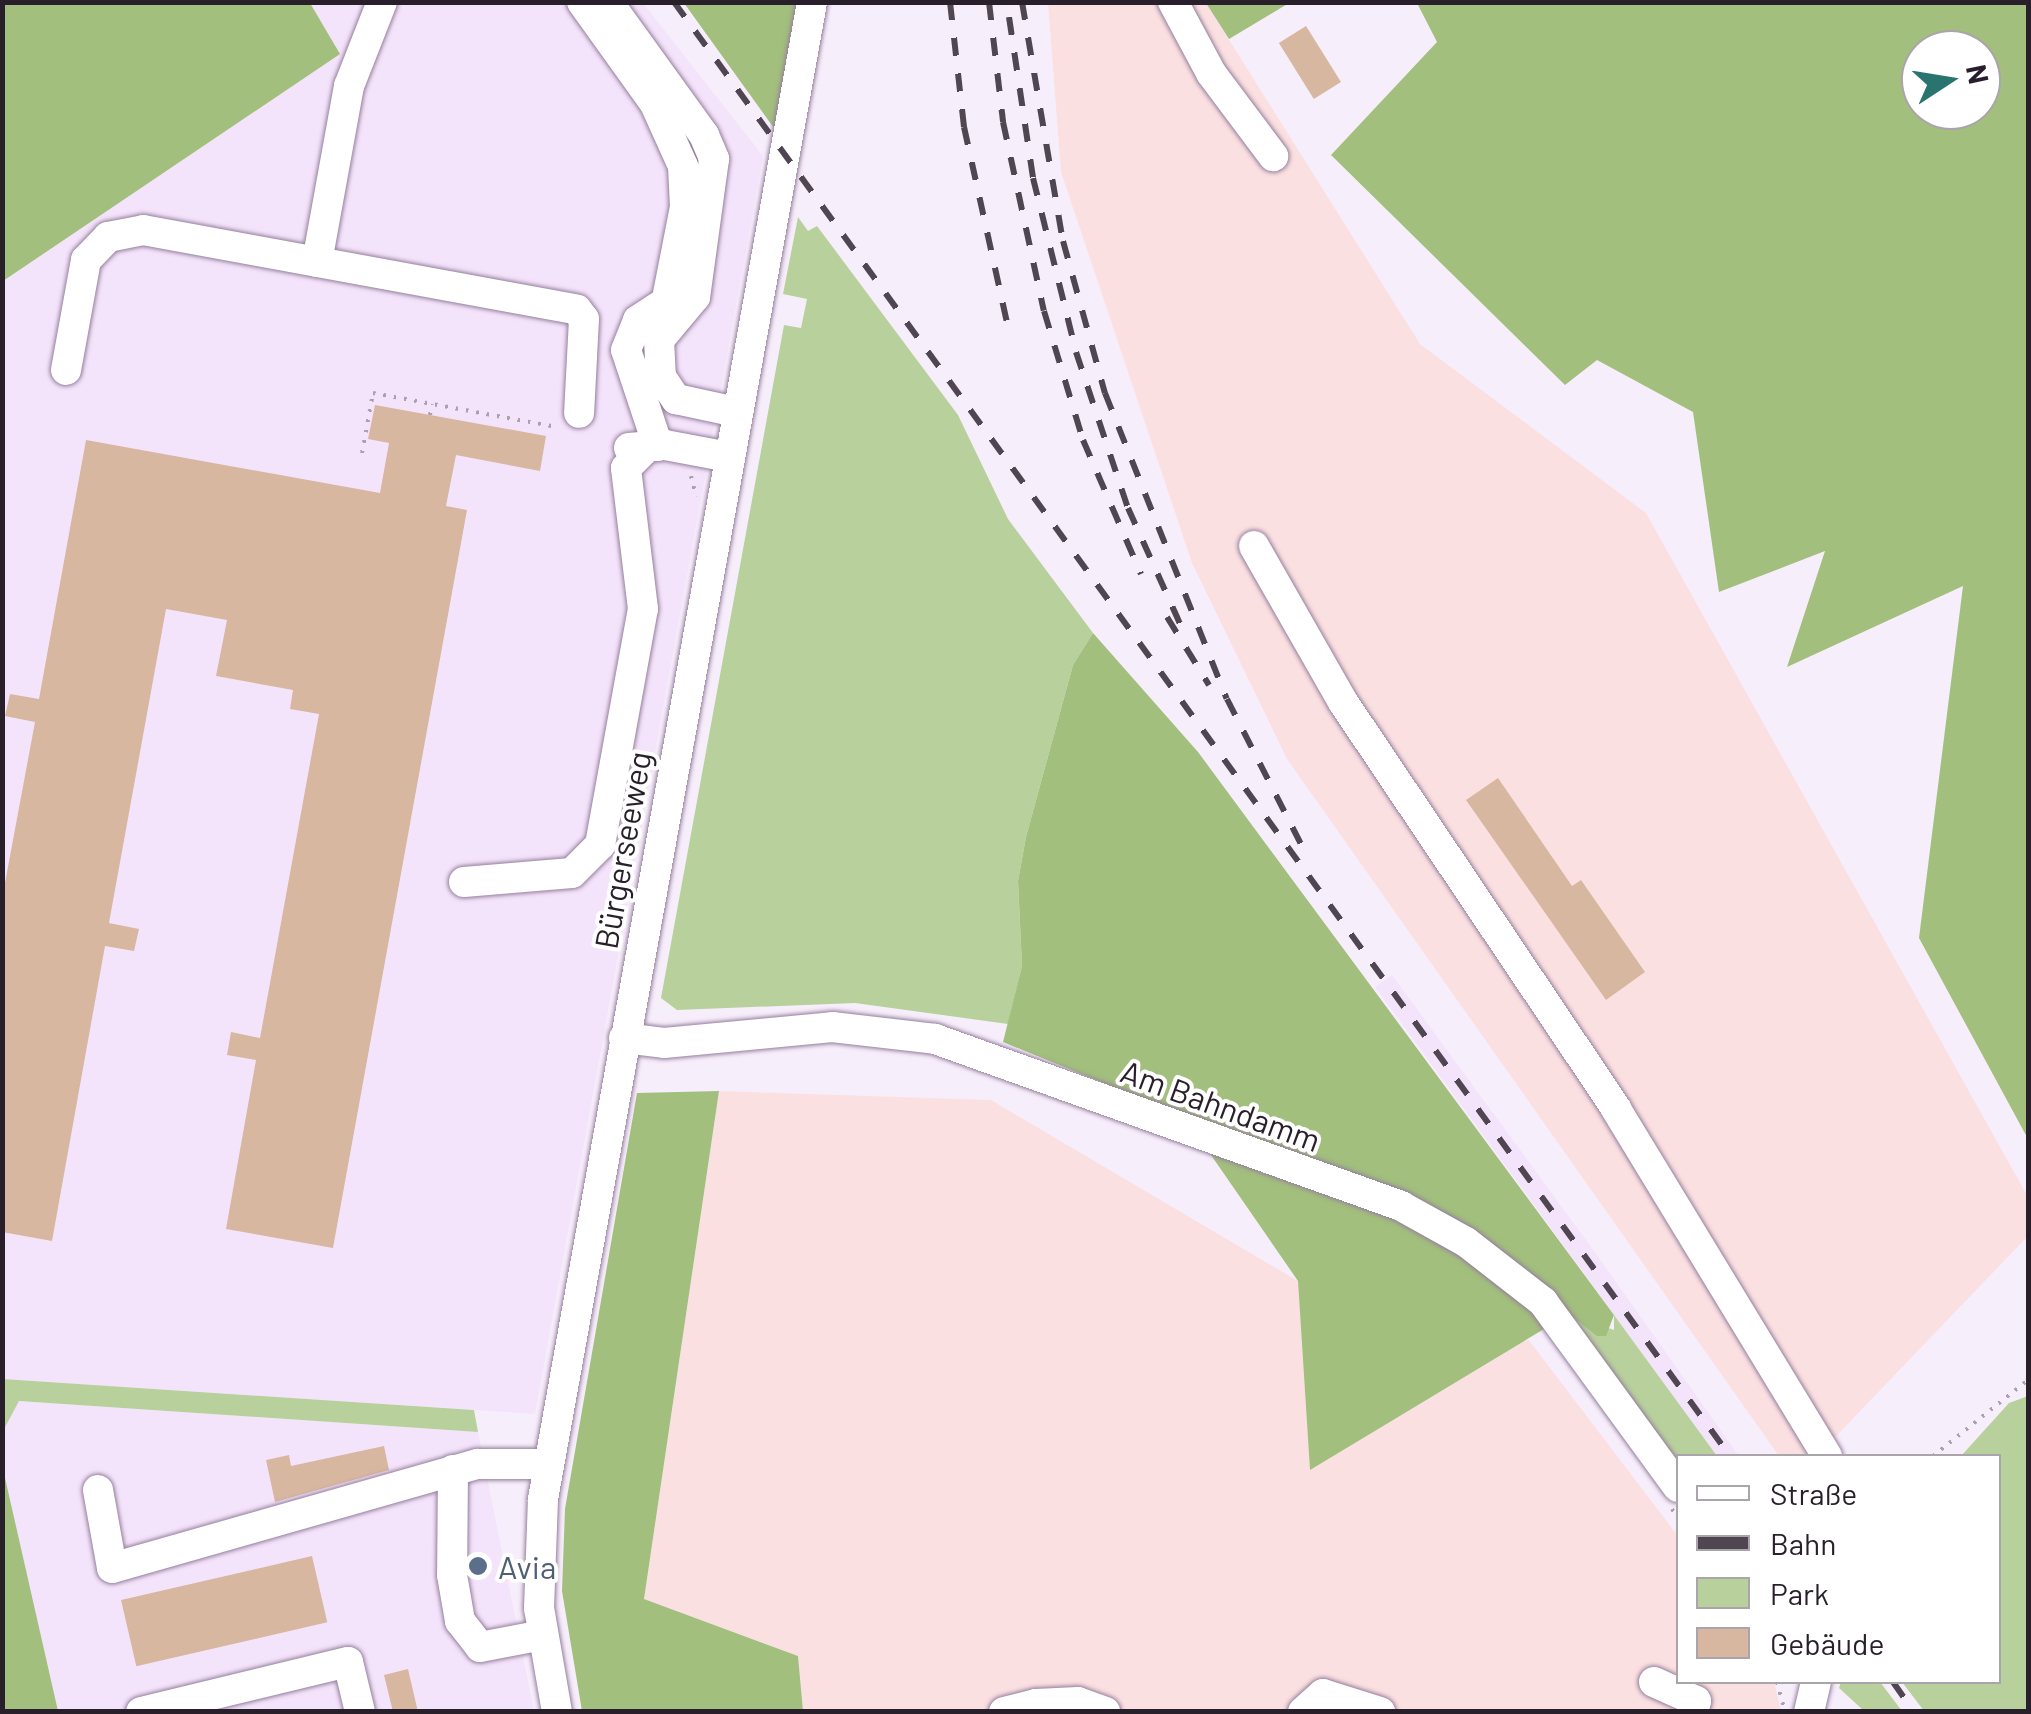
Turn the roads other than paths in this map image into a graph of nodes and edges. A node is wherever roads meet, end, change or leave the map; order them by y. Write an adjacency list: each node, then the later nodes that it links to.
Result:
1 (382, 2): 7 (street)
2 (582, 2): 9 (street)
3 (608, 2): 8 (street)
4 (812, 2): 12 (street, Bürgerseeweg)
5 (1173, 2): 6 (street)
6 (1273, 156)
7 (317, 262): 11 (street); 13 (street)
8 (694, 284): 9 (street); 10 (street)
9 (666, 301): 10 (street); 14 (street)
10 (659, 340): 12 (street)
11 (66, 370)
12 (736, 412): 15 (street, Bürgerseeweg)
13 (569, 420)
14 (663, 447): 15 (street); 17 (street)
15 (728, 457): 18 (street, Bürgerseeweg)
16 (1254, 546): 19 (street)
17 (464, 882)
18 (624, 1038): 20 (street, Bürgerseeweg); 23 (street, Am Bahndamm)
19 (1826, 1454)
20 (549, 1464): 21 (street); 24 (street, Bürgerseeweg)
21 (453, 1470): 22 (street); 24 (street)
22 (98, 1490)
23 (1673, 1495)
24 (542, 1635): 30 (street, Bürgerseeweg)
25 (1654, 1682): 35 (street)
26 (1815, 1684): 36 (street)
27 (1046, 1708): 31 (street); 32 (street)
28 (140, 1712): 29 (street)
29 (360, 1712)
30 (558, 1712)
31 (1004, 1712)
32 (1105, 1712)
33 (1303, 1712): 34 (street)
34 (1380, 1712)
35 (1693, 1712)
36 (1808, 1712)

